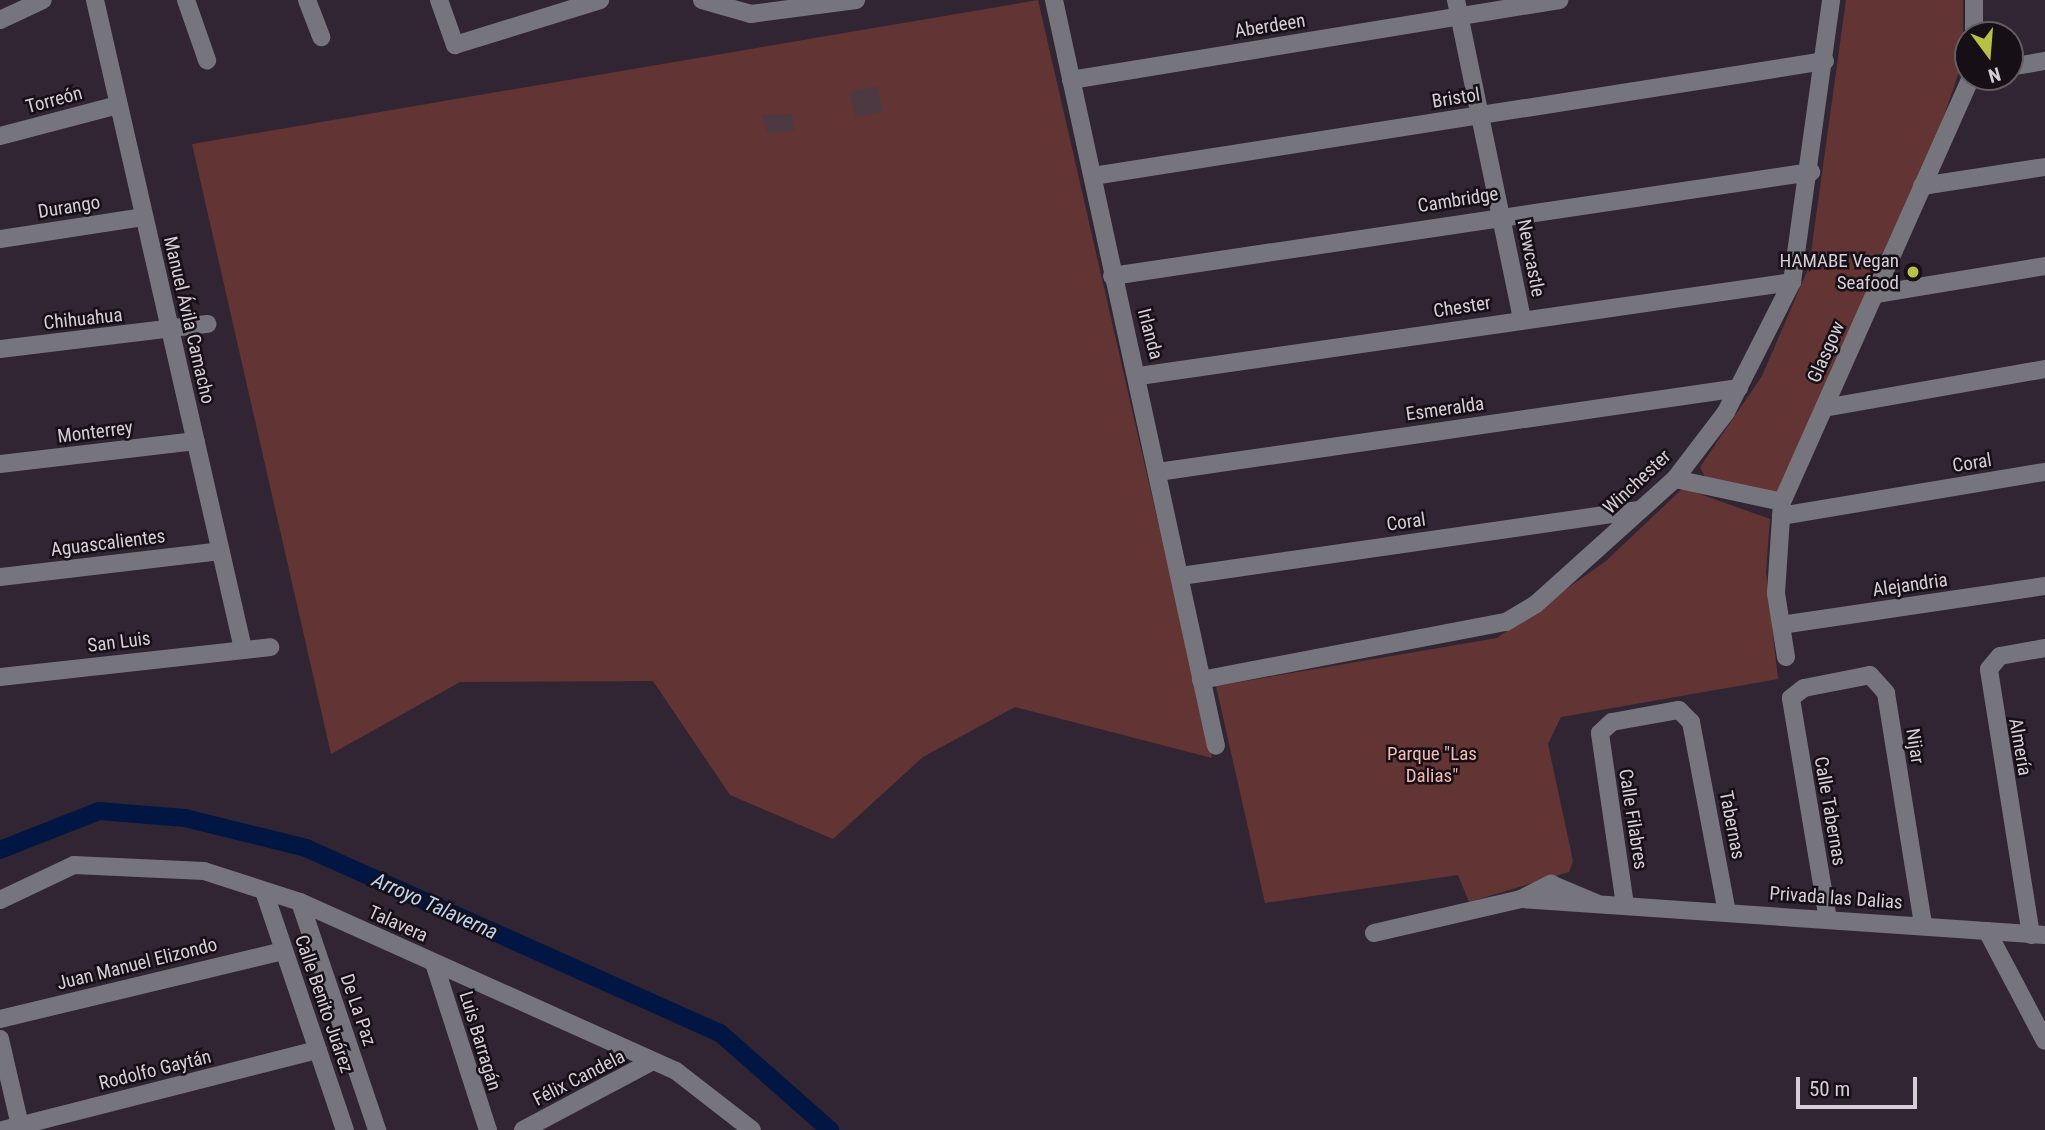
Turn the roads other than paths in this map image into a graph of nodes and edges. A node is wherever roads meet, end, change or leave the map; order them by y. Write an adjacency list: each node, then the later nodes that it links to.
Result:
1 (43, 0): 15 (street)
2 (94, 0): 24 (street, Manuel Ávila Camacho)
3 (186, 0): 18 (street)
4 (307, 0): 17 (street)
5 (439, 0): 6 (street)
6 (600, 0)
7 (856, 0): 13 (street)
8 (1054, 0): 22 (street, Irlanda)
9 (1559, 0): 14 (street, Aberdeen)
10 (1831, 0): 19 (street, Winchester)
11 (1974, 0): 16 (street)
12 (706, 1): 13 (street)
13 (825, 3)
14 (1457, 8): 22 (street, Aberdeen); 25 (street, Newcastle)
15 (0, 20)
16 (1975, 21)
17 (321, 37)
18 (207, 60)
19 (1825, 61): 25 (street, Bristol); 28 (street, Winchester)
20 (2045, 61): 21 (street)
21 (2024, 65)
22 (1071, 80): 29 (street, Irlanda)
23 (1964, 91): 30 (street, Glasgow)
24 (118, 105): 26 (street, Torreón); 32 (street, Manuel Ávila Camacho)
25 (1479, 116): 29 (street, Bristol); 31 (street, Newcastle)
26 (0, 136)
27 (2045, 167): 30 (street)
28 (1811, 173): 31 (street, Cambridge); 36 (street, Winchester)
29 (1093, 176): 35 (street, Irlanda)
30 (1922, 186): 37 (street, Glasgow)
31 (1502, 215): 35 (street, Cambridge); 38 (street, Newcastle)
32 (144, 217): 33 (street, Durango); 40 (street, Manuel Ávila Camacho)
33 (0, 239)
34 (2045, 265): 37 (street)
35 (1112, 276): 43 (street, Irlanda)
36 (1792, 282): 38 (street, Chester); 44 (street, Winchester)
37 (1876, 294): 45 (street, Glasgow)
38 (1522, 319): 43 (street, Chester)
39 (208, 324): 40 (street, Chihuahua)
40 (171, 331): 41 (street, Chihuahua); 46 (street, Manuel Ávila Camacho)
41 (0, 349)
42 (2045, 369): 45 (street)
43 (1139, 376): 48 (street, Irlanda)
44 (1739, 388): 48 (street, Esmeralda); 50 (street, Winchester)
45 (1824, 408): 51 (street, Glasgow)
46 (196, 441): 47 (street, Monterrey); 53 (street, Manuel Ávila Camacho)
47 (0, 464)
48 (1158, 472): 54 (street, Irlanda)
49 (2045, 472): 51 (street, Coral)
50 (1675, 480): 51 (street); 52 (street, Winchester)
51 (1782, 509): 57 (street, Glasgow)
52 (1637, 510): 54 (street, Coral); 63 (street, Winchester)
53 (220, 551): 55 (street, Aguascalientes); 60 (street, Manuel Ávila Camacho)
54 (1181, 576): 63 (street, Irlanda)
55 (0, 577)
56 (2045, 586): 57 (street, Alejandria)
57 (1781, 625): 61 (street, Glasgow)
58 (270, 647): 60 (street, San Luis)
59 (2045, 648): 76 (street, Almería)
60 (243, 649): 62 (street, San Luis)
61 (1786, 657)
62 (0, 677)
63 (1201, 680): 66 (street, Irlanda)
64 (1790, 710): 72 (street, Calle Tabernas); 73 (street, Nijar)
65 (1599, 741): 70 (street, Calle Filabres); 71 (street, Tabernas)
66 (1216, 746)
67 (264, 891): 68 (street, Talavera); 69 (street, Talavera); 77 (street, Calle Benito Juárez)
68 (0, 900)
69 (300, 902): 78 (street, Talavera); 86 (street, De La Paz)
70 (1625, 905): 71 (street, Privada las Dalias); 75 (street)
71 (1727, 912): 72 (street, Privada las Dalias)
72 (1828, 920): 73 (street, Privada las Dalias)
73 (1923, 924): 74 (street, Privada las Dalias)
74 (1987, 931): 76 (street, Privada las Dalias); 81 (street)
75 (1374, 933)
76 (2038, 935)
77 (284, 951): 79 (street, Juan Manuel Elizondo); 82 (street, Calle Benito Juárez)
78 (434, 963): 83 (street, Talavera); 87 (street, Luis Barragán)
79 (0, 1019)
80 (0, 1038): 84 (street)
81 (2045, 1041)
82 (318, 1050): 84 (street, Rodolfo Gaytán); 85 (street, Calle Benito Juárez)
83 (653, 1060): 88 (street, Félix Candela); 89 (street, Talavera)
84 (14, 1129)
85 (345, 1130)
86 (377, 1130)
87 (488, 1130)
88 (523, 1130)
89 (752, 1130)

